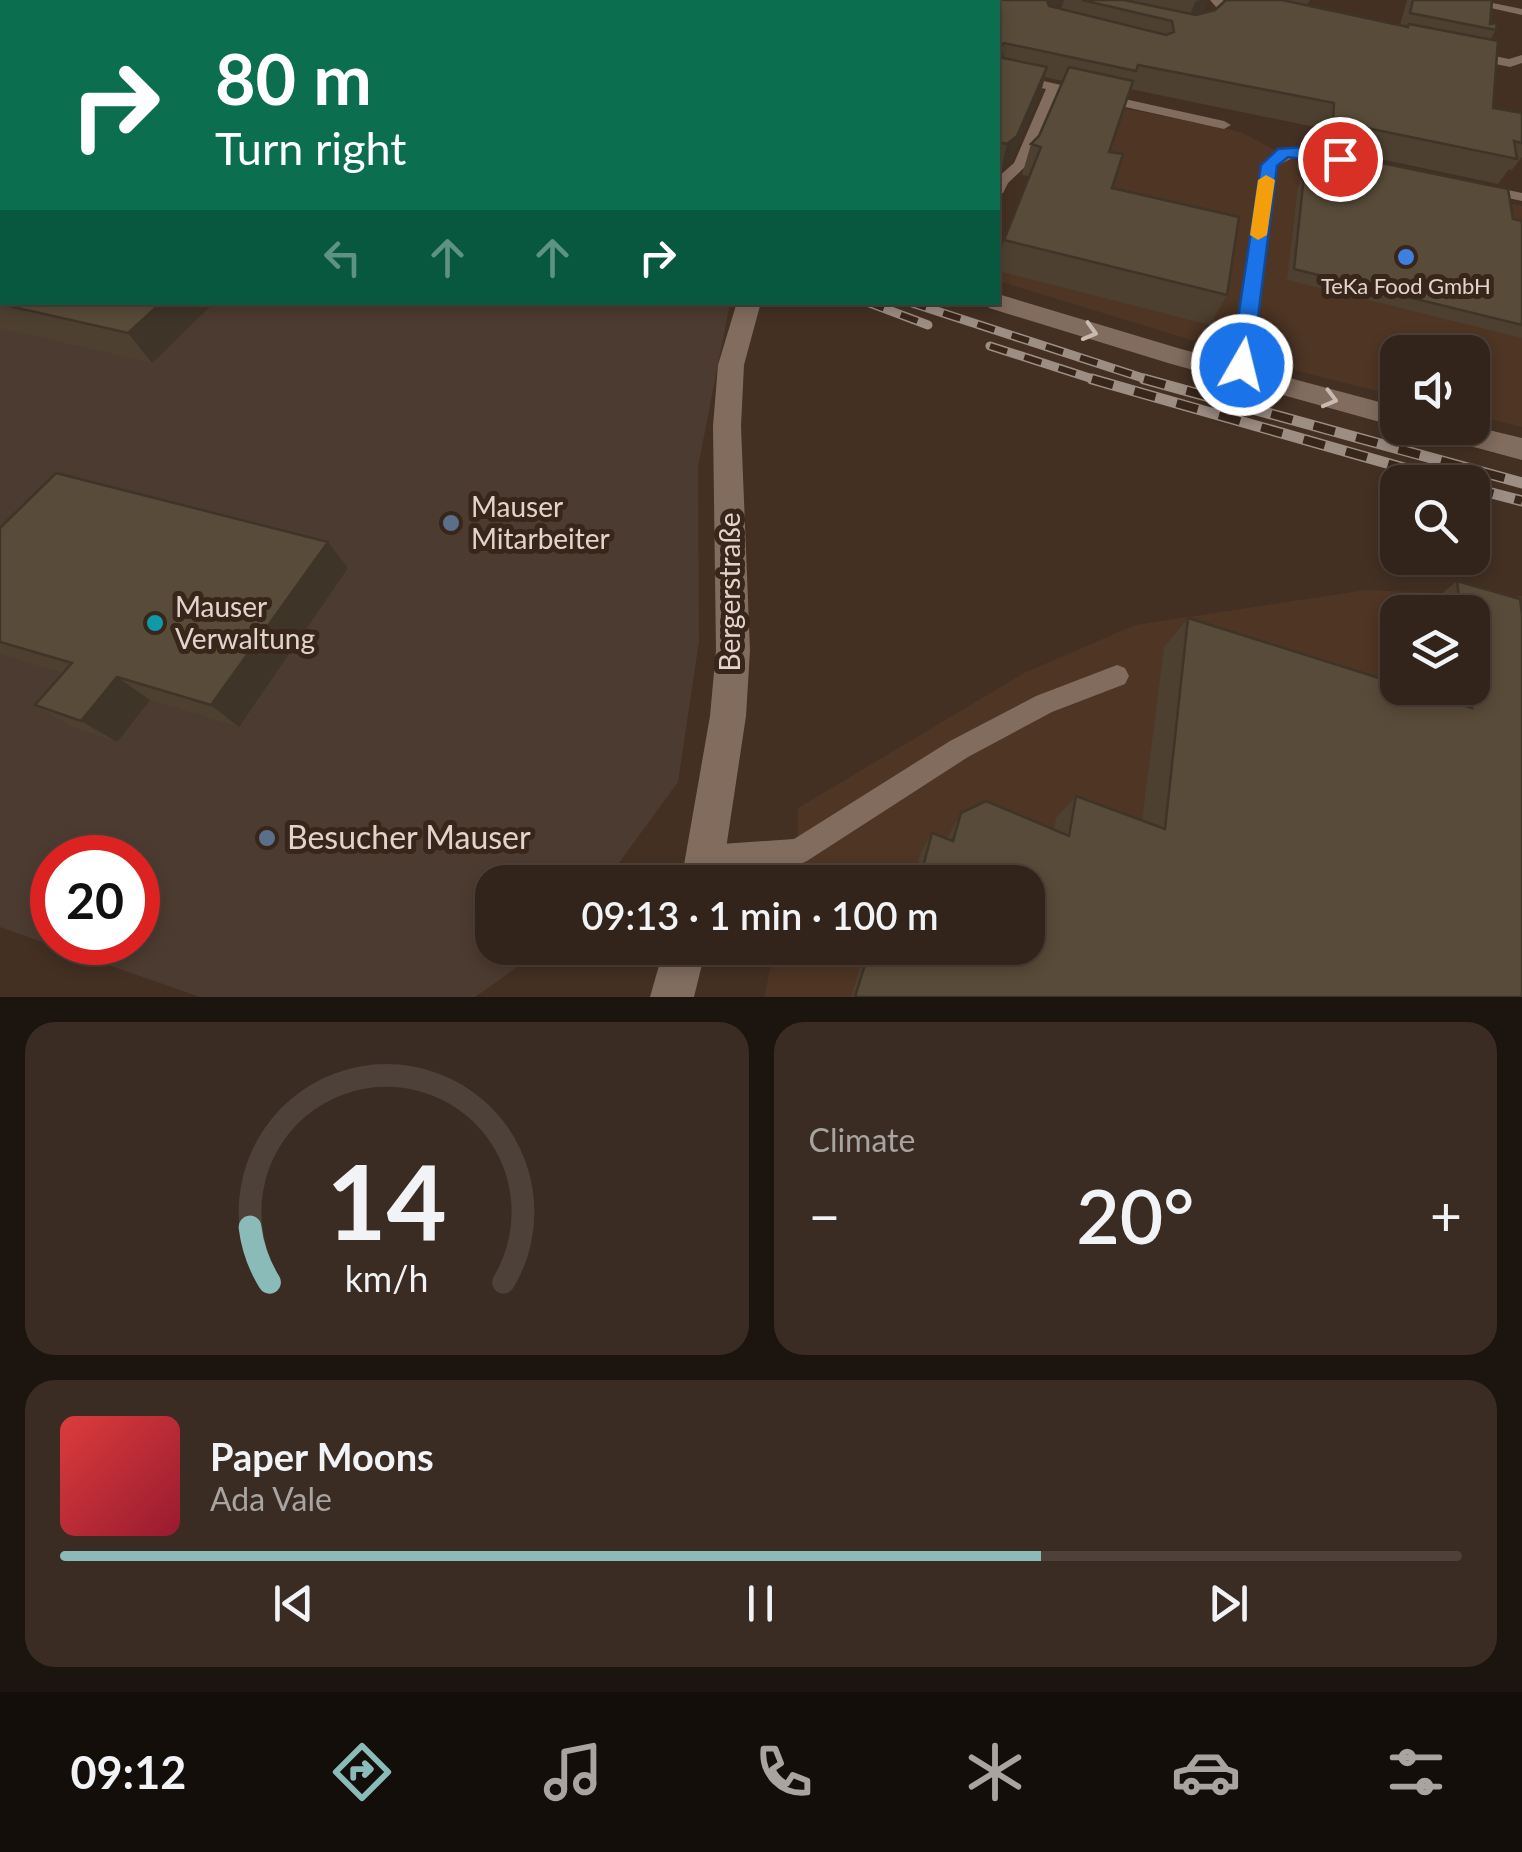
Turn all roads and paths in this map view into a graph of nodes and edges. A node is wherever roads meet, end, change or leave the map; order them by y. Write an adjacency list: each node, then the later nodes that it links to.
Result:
1 (1461, 0): 3 (lane)
2 (1218, 2): 4 (lane); 5 (lane)
3 (1522, 12)
4 (1262, 14)
5 (1210, 17)
6 (1452, 51): 7 (lane)
7 (1522, 59)
8 (1000, 75): 9 (lane)
9 (1054, 86): 10 (lane); 12 (lane)
10 (1224, 125)
11 (1358, 163): 17 (lane)
12 (1000, 183)
13 (1468, 186): 14 (lane)
14 (1522, 197)
15 (1000, 303): 17 (street, one-way to 17)
16 (748, 305): 22 (street, Bergerstraße)
17 (1239, 375): 18 (street, one-way to 18)
18 (1380, 411)
19 (1490, 441): 20 (street)
20 (1522, 449)
21 (1117, 676): 23 (lane)
22 (705, 865)
23 (730, 865)
24 (680, 965): 25 (street)
25 (672, 997)

